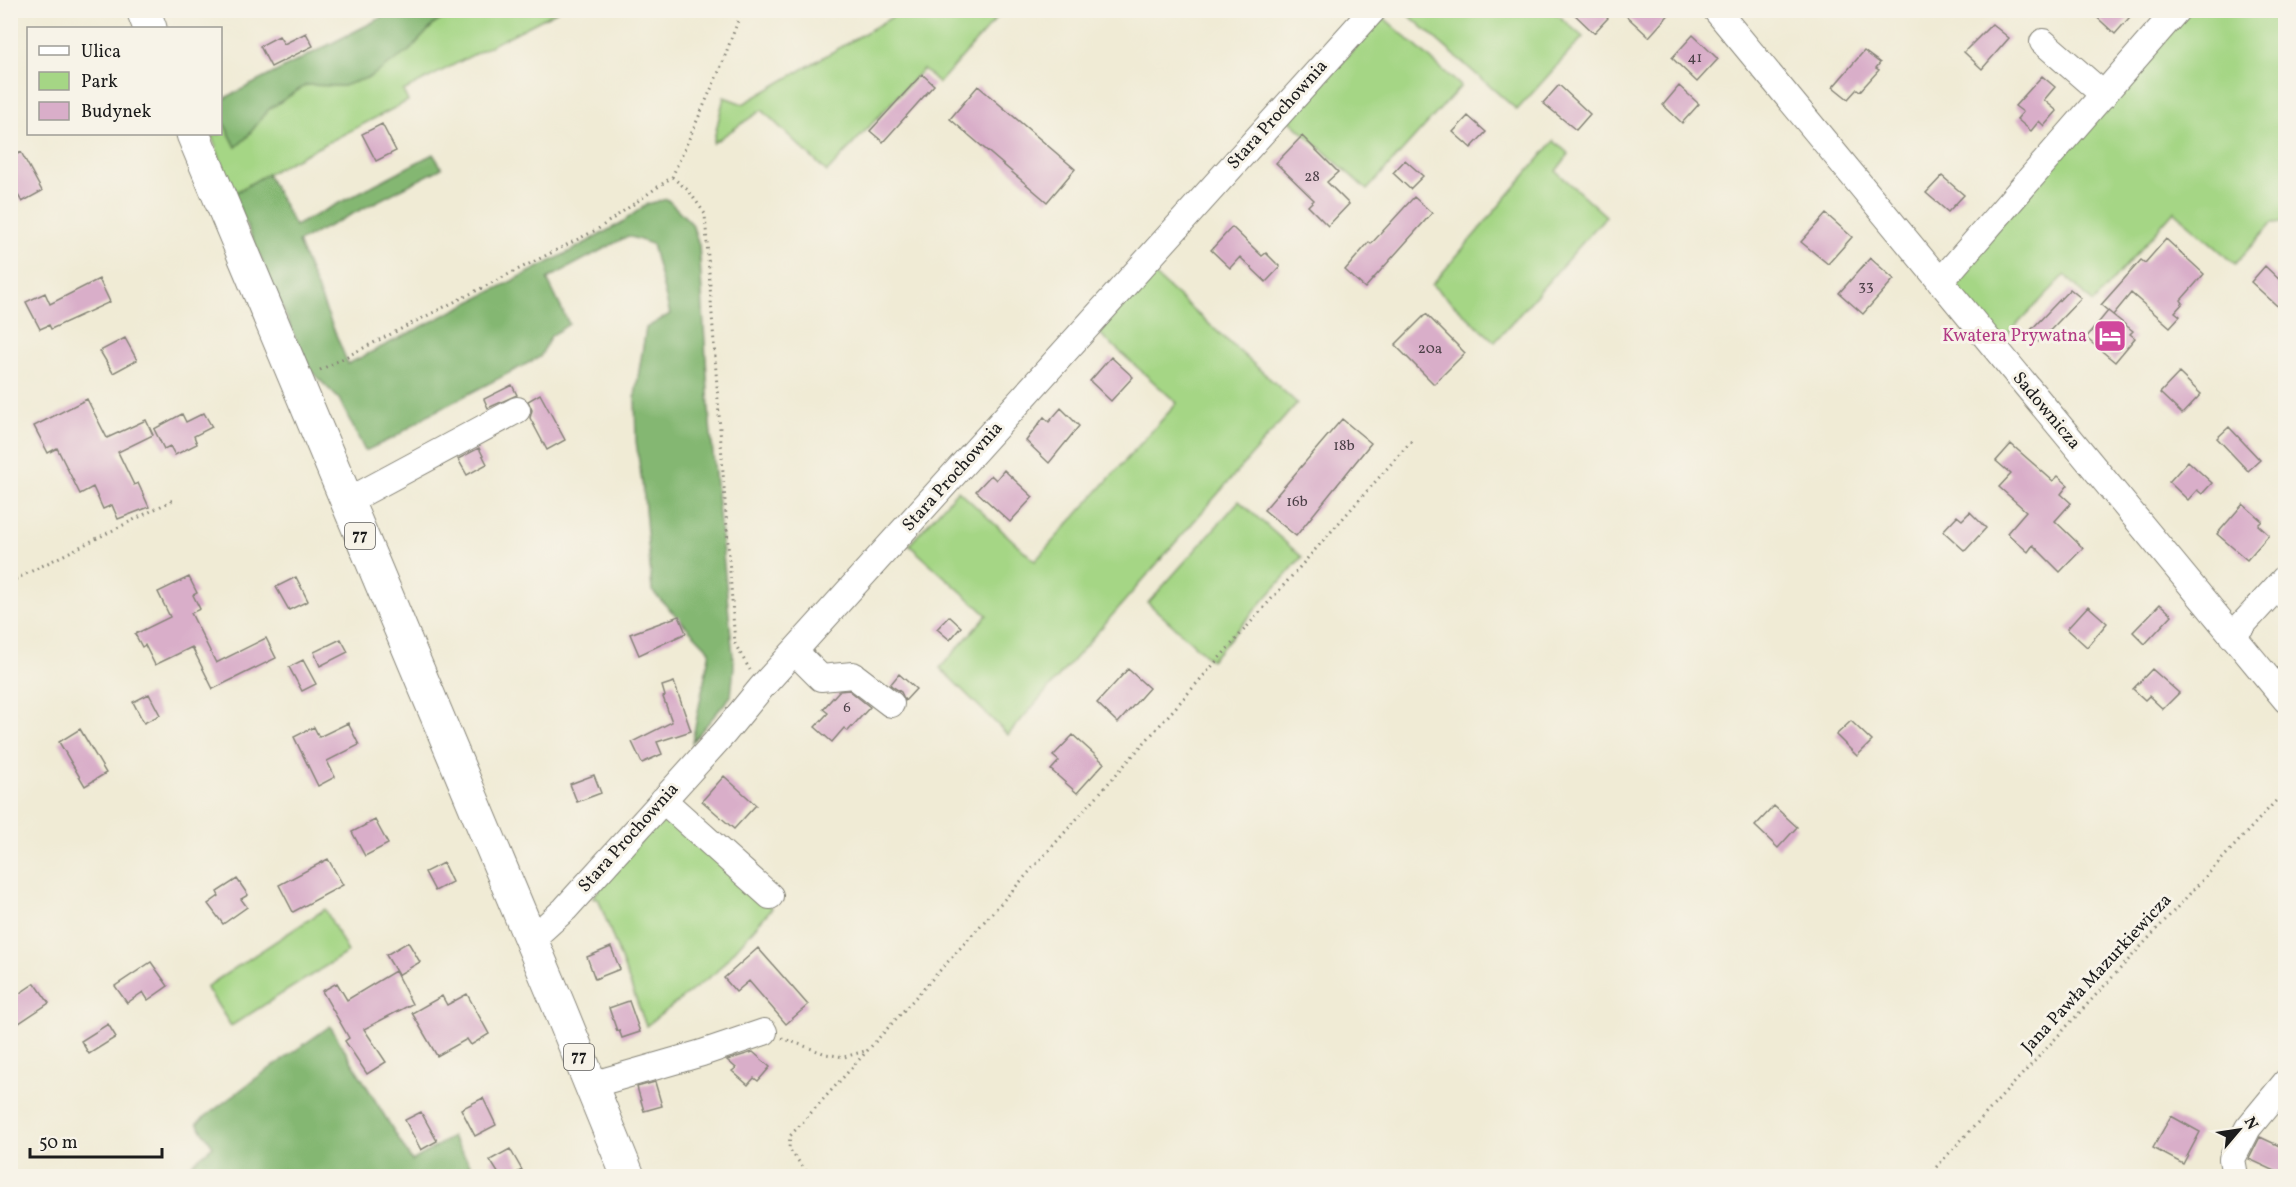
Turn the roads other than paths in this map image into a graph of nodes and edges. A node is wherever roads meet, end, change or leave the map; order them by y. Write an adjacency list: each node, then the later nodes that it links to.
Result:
1 (142, 10): 5 (main road)
2 (1373, 10): 14 (street, Stara Prochownia)
3 (1716, 10): 9 (street, Sadownicza)
4 (2177, 10): 7 (street)
5 (150, 27)
6 (2043, 42): 7 (street)
7 (2104, 95): 9 (street)
8 (193, 135): 11 (main road, 77)
9 (1940, 282): 13 (street, Sadownicza)
10 (518, 411): 11 (street)
11 (346, 502): 19 (main road, 77)
12 (2286, 577): 13 (street)
13 (2232, 636): 15 (street, Sadownicza)
14 (795, 652): 16 (street); 17 (street, Stara Prochownia)
15 (2286, 700)
16 (891, 704)
17 (663, 800): 18 (street); 19 (street, Stara Prochownia)
18 (770, 896)
19 (530, 938): 22 (main road, 77)
20 (764, 1032): 22 (street)
21 (2286, 1082): 24 (street)
22 (591, 1085): 23 (main road, 77)
23 (628, 1176)
24 (2235, 1176)

